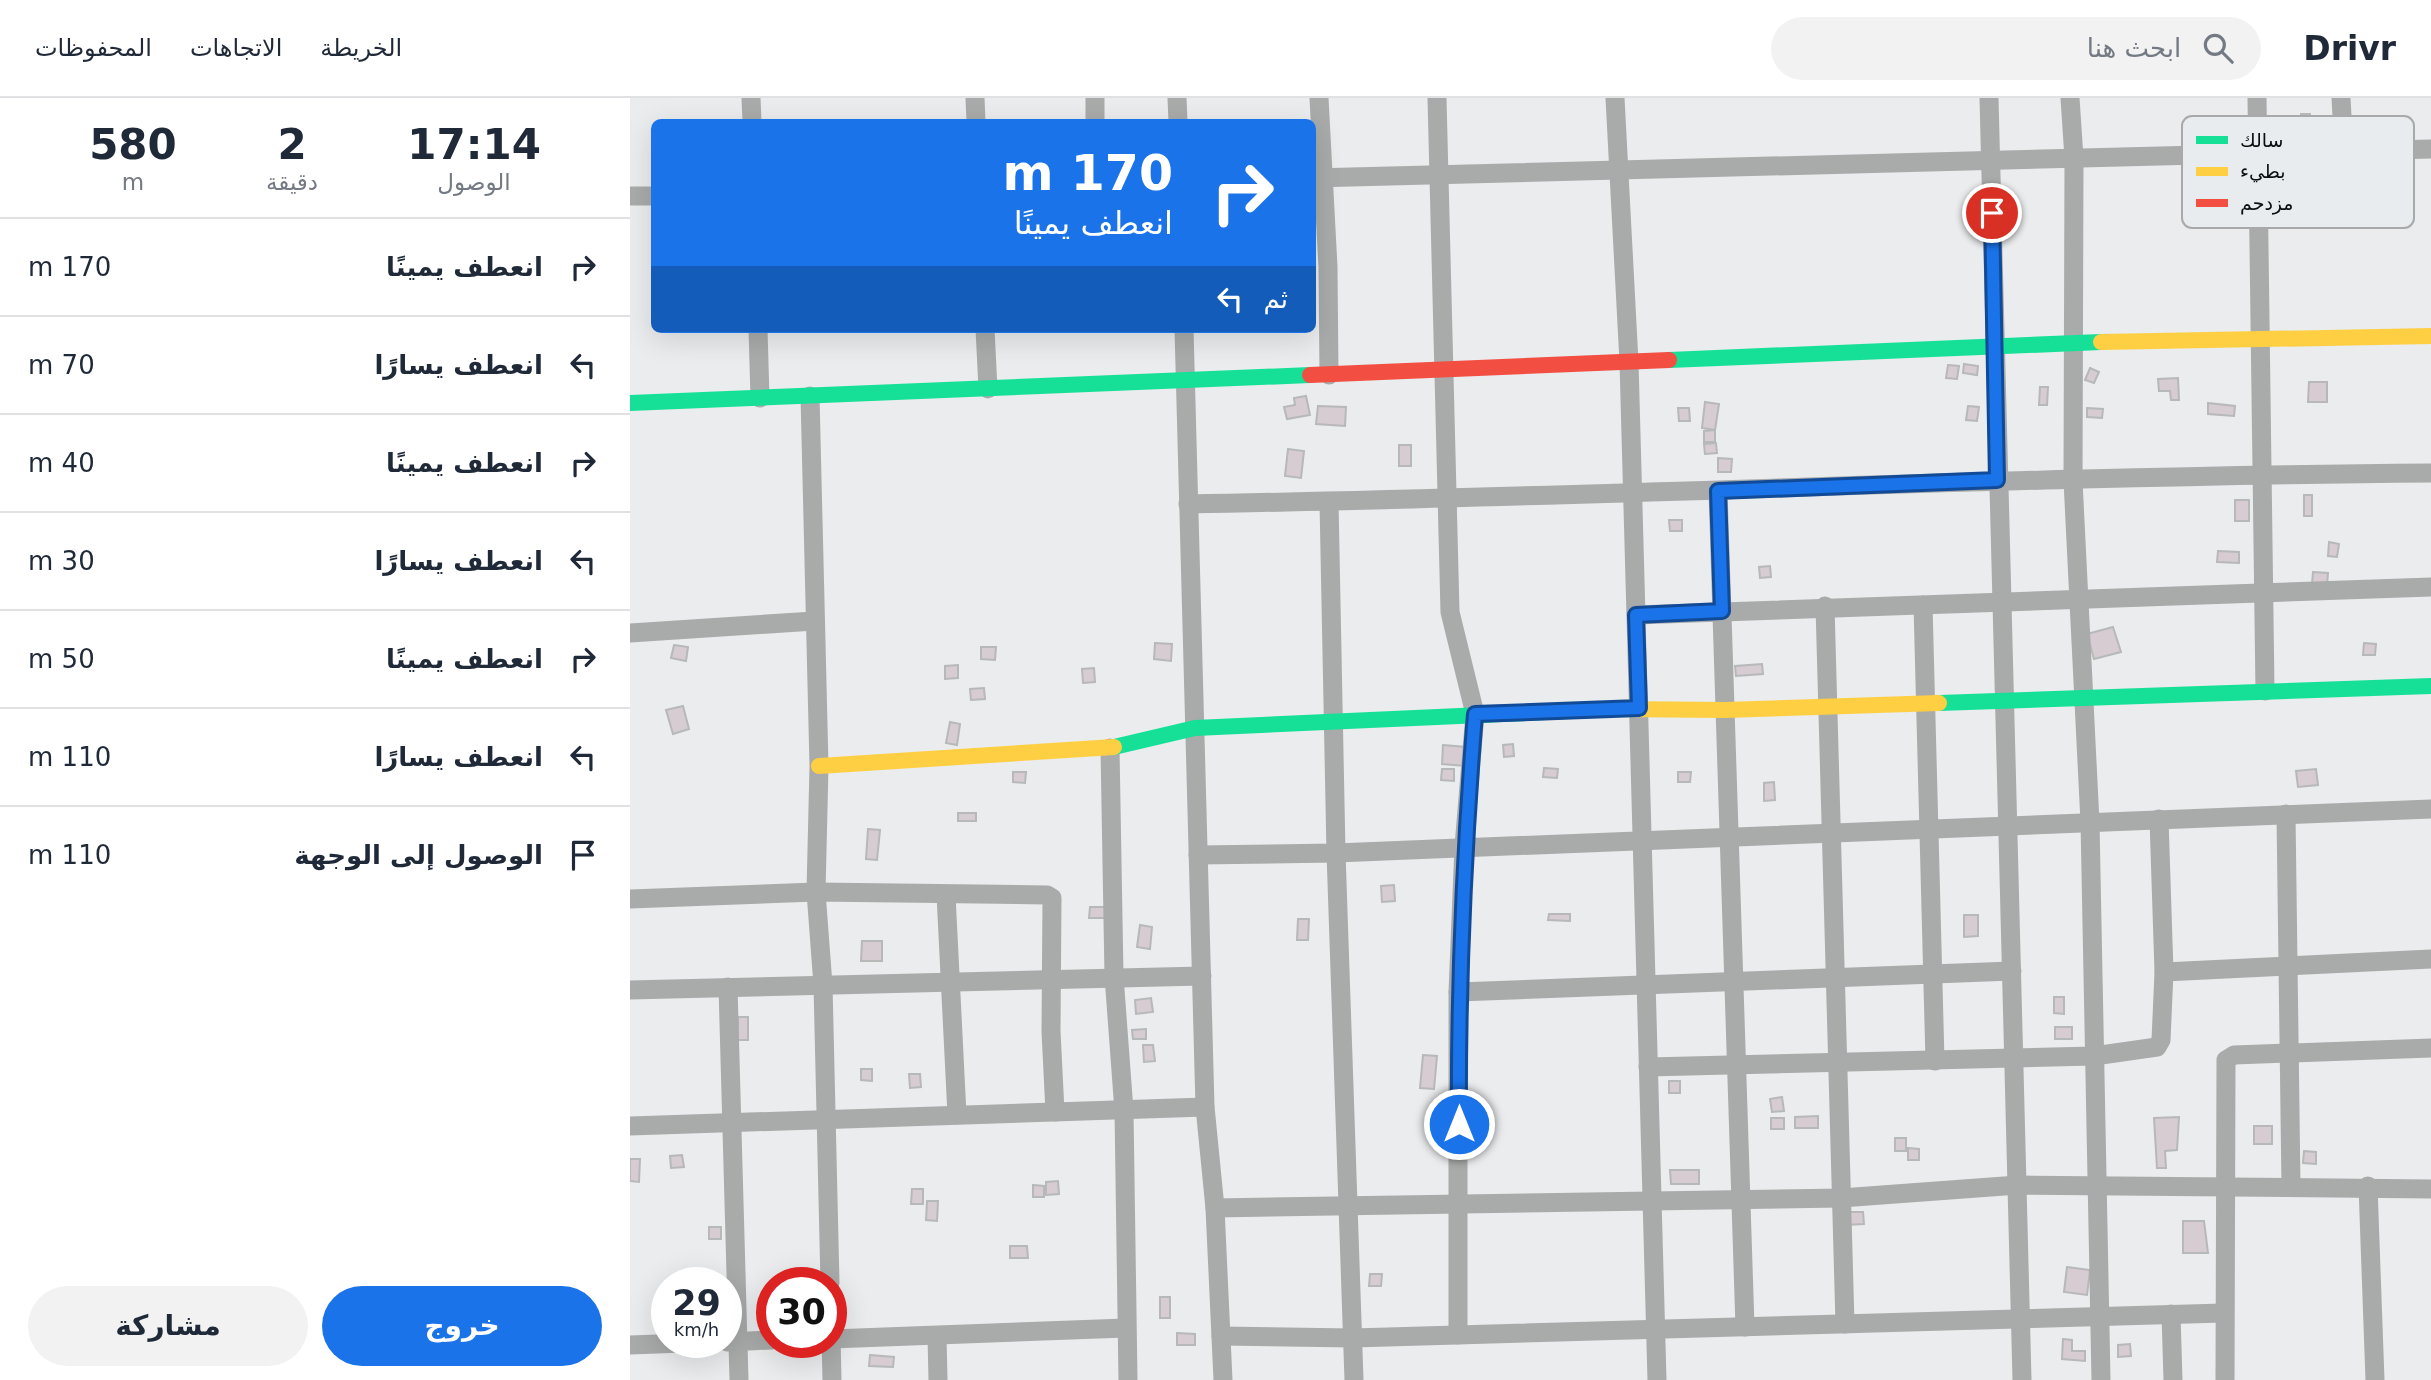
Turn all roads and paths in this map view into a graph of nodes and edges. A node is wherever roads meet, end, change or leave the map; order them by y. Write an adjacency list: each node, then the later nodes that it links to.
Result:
1 (751, 98): 14 (street)
2 (975, 98): 15 (street)
3 (1095, 98): 16 (street)
4 (1177, 98): 17 (street)
5 (1319, 98): 23 (street)
6 (1437, 98): 22 (street)
7 (1615, 98): 21 (street)
8 (1989, 98): 20 (street)
9 (2070, 98): 19 (street)
10 (2257, 98): 12 (street)
11 (2341, 98): 13 (street)
12 (2258, 116)
13 (2342, 116)
14 (751, 119)
15 (976, 119)
16 (1096, 119)
17 (1178, 119)
18 (2182, 156): 19 (street)
19 (2074, 158): 20 (street); 32 (street)
20 (1991, 159): 21 (street); 33 (street)
21 (1619, 171): 22 (street); 34 (street)
22 (1440, 176): 23 (street); 35 (street)
23 (1318, 178): 36 (street)
24 (630, 196): 25 (street)
25 (651, 196)
26 (2260, 228): 31 (street)
27 (758, 333): 40 (street)
28 (985, 333): 38 (street)
29 (1184, 333): 37 (street)
30 (2431, 336): 31 (street)
31 (2261, 341): 32 (street); 43 (street)
32 (2074, 343): 33 (street); 45 (street)
33 (1996, 348): 34 (street); 44 (street)
34 (1629, 362): 35 (street); 47 (street)
35 (1445, 369): 36 (street); 48 (street)
36 (1329, 375): 37 (street)
37 (1185, 381): 38 (street); 50 (street)
38 (988, 389): 39 (street)
39 (810, 396): 40 (street); 59 (street)
40 (760, 398): 41 (street)
41 (630, 403)
42 (2431, 473): 43 (street)
43 (2261, 474): 45 (street); 52 (street)
44 (1997, 480): 45 (street); 46 (street); 54 (street)
45 (2073, 481): 53 (street)
46 (1718, 491): 47 (street); 57 (street)
47 (1633, 493): 48 (street); 58 (street)
48 (1447, 497): 49 (street); 69 (street)
49 (1329, 502): 50 (street); 70 (street)
50 (1188, 504): 71 (street)
51 (2431, 587): 52 (street)
52 (2264, 592): 53 (street); 62 (street)
53 (2080, 599): 54 (street); 63 (street)
54 (2002, 601): 55 (street); 64 (street)
55 (1923, 604): 56 (street); 65 (street)
56 (1825, 606): 57 (street); 66 (street)
57 (1722, 611): 58 (street); 68 (street)
58 (1636, 615): 67 (street)
59 (814, 621): 60 (street); 73 (street)
60 (630, 633)
61 (2431, 686): 62 (street)
62 (2265, 691): 63 (street)
63 (2083, 698): 64 (street); 77 (street)
64 (2003, 699): 65 (street); 78 (street)
65 (1926, 703): 66 (street); 79 (street)
66 (1826, 707): 68 (street); 80 (street)
67 (1639, 708): 68 (street); 69 (street); 82 (street)
68 (1725, 710): 81 (street)
69 (1475, 714): 70 (street); 83 (street)
70 (1332, 724): 71 (street); 84 (street)
71 (1195, 728): 72 (street); 85 (street)
72 (1110, 748): 73 (street); 94 (street)
73 (819, 766): 86 (street)
74 (2431, 809): 75 (street)
75 (2286, 814): 76 (street); 90 (street)
76 (2159, 819): 77 (street); 92 (street)
77 (2090, 822): 78 (street); 107 (street)
78 (2007, 825): 79 (street); 91 (street)
79 (1929, 828): 80 (street); 93 (street)
80 (1830, 832): 81 (street); 96 (street)
81 (1729, 835): 82 (street); 99 (street)
82 (1642, 839): 83 (street); 101 (street)
83 (1464, 846): 84 (street); 104 (street)
84 (1336, 853): 85 (street); 130 (street)
85 (1198, 855): 95 (street)
86 (816, 892): 87 (street); 88 (street); 100 (street)
87 (946, 895): 97 (street); 98 (street)
88 (630, 899)
89 (2431, 959): 90 (street)
90 (2288, 967): 92 (street); 106 (street)
91 (2011, 971): 93 (street); 108 (street)
92 (2164, 972): 107 (street)
93 (1933, 975): 96 (street); 109 (street)
94 (1114, 976): 95 (street); 97 (street); 114 (street)
95 (1202, 976): 113 (street)
96 (1835, 978): 99 (street); 110 (street)
97 (1051, 979): 98 (street); 115 (street)
98 (950, 982): 100 (street); 116 (street)
99 (1734, 982): 101 (street); 111 (street)
100 (823, 985): 102 (street); 117 (street)
101 (1646, 985): 104 (street); 112 (street)
102 (728, 987): 103 (street); 118 (street)
103 (630, 990)
104 (1458, 992): 129 (street)
105 (2431, 1048): 106 (street)
106 (2291, 1052): 122 (street); 124 (street)
107 (2094, 1056): 108 (street); 121 (street)
108 (2015, 1059): 109 (street); 120 (street)
109 (1935, 1061): 110 (street)
110 (1837, 1062): 111 (street); 126 (street)
111 (1736, 1065): 112 (street); 127 (street)
112 (1648, 1067): 128 (street)
113 (1205, 1107): 114 (street); 131 (street)
114 (1124, 1111): 115 (street); 140 (street)
115 (1055, 1112): 116 (street)
116 (957, 1115): 117 (street)
117 (826, 1119): 118 (street); 133 (street)
118 (733, 1122): 119 (street); 132 (street)
119 (630, 1126)
120 (2018, 1185): 121 (street); 126 (street); 137 (street)
121 (2097, 1186): 122 (street); 136 (street)
122 (2226, 1186): 124 (street); 134 (street)
123 (2368, 1186): 124 (street); 125 (street); 162 (street)
124 (2291, 1187)
125 (2431, 1189)
126 (1841, 1198): 127 (street); 138 (street)
127 (1741, 1200): 128 (street); 139 (street)
128 (1652, 1201): 129 (street); 141 (street)
129 (1459, 1203): 130 (street); 142 (street)
130 (1350, 1207): 131 (street); 146 (street)
131 (1215, 1208): 144 (street)
132 (733, 1267)
133 (830, 1267)
134 (2223, 1313): 135 (street); 161 (street)
135 (2171, 1314): 136 (street); 160 (street)
136 (2099, 1316): 137 (street); 159 (street)
137 (2021, 1319): 138 (street); 158 (street)
138 (1846, 1324): 139 (street)
139 (1745, 1327): 141 (street)
140 (1126, 1328): 143 (street); 154 (street)
141 (1656, 1329): 142 (street); 157 (street)
142 (1458, 1335): 146 (street)
143 (937, 1336): 145 (street); 153 (street)
144 (1221, 1336): 146 (street); 155 (street)
145 (847, 1338)
146 (1353, 1338): 156 (street)
147 (651, 1344): 148 (street)
148 (630, 1345)
149 (736, 1358): 151 (street)
150 (831, 1358): 152 (street)
151 (739, 1380)
152 (832, 1380)
153 (938, 1380)
154 (1128, 1380)
155 (1223, 1380)
156 (1354, 1380)
157 (1657, 1380)
158 (2022, 1380)
159 (2101, 1380)
160 (2173, 1380)
161 (2225, 1380)
162 (2375, 1380)

